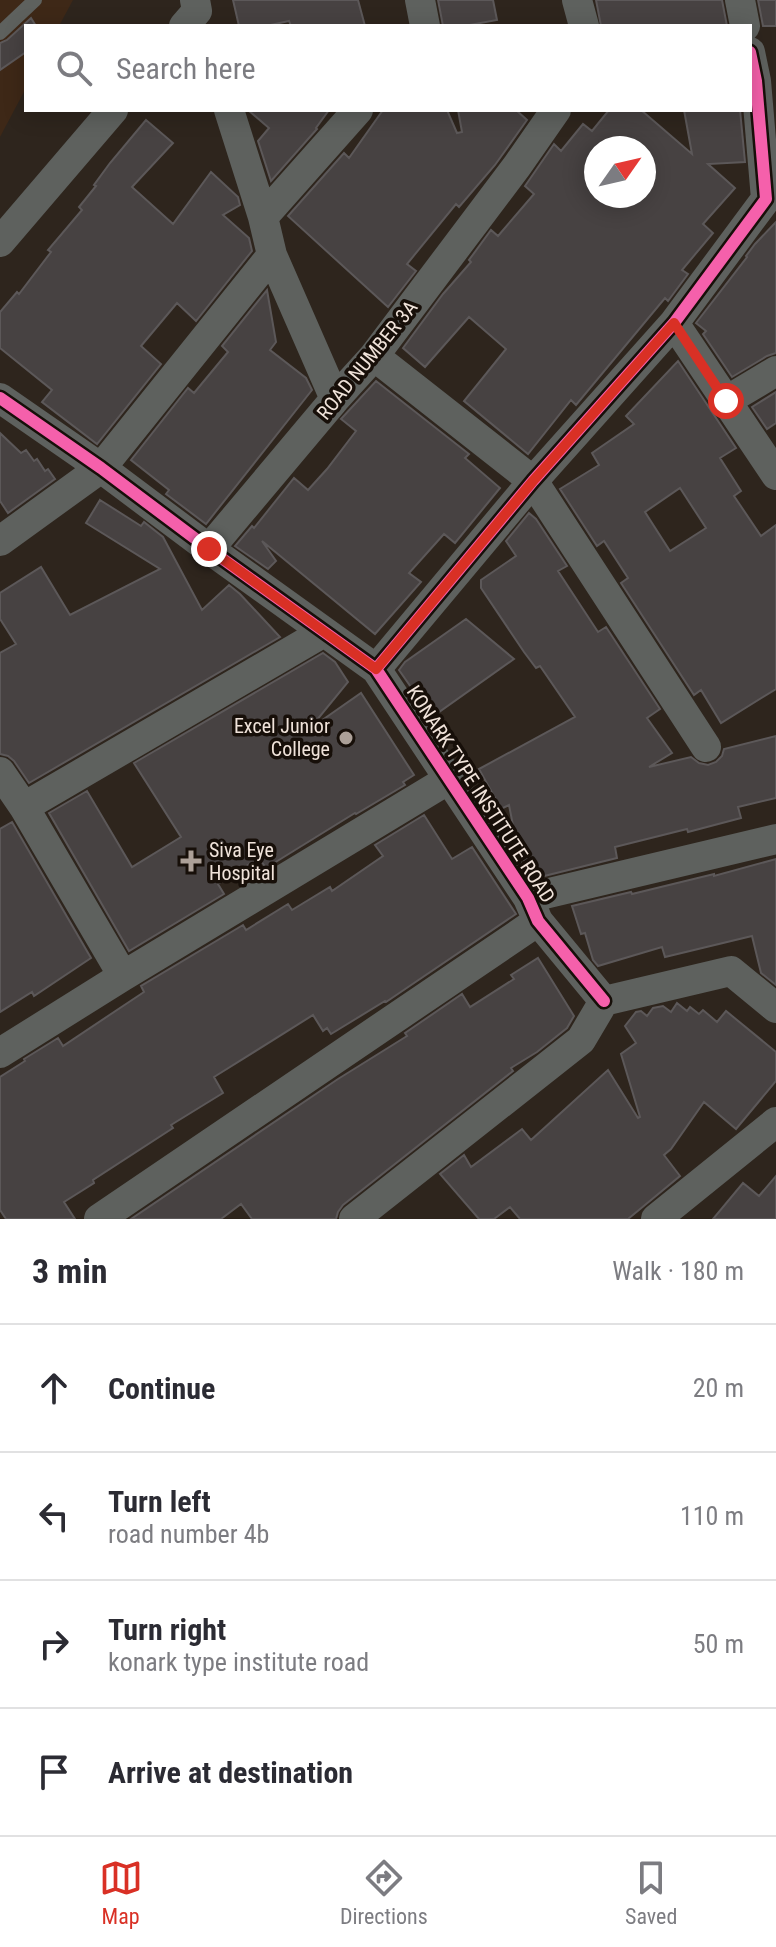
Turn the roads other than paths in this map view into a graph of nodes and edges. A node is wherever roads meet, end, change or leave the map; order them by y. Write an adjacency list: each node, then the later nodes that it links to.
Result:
1 (35, 0): 8 (lane)
2 (420, 0): 5 (street)
3 (577, 0): 6 (street)
4 (740, 0): 7 (street)
5 (425, 24)
6 (583, 24)
7 (745, 24)
8 (0, 33)
9 (761, 70): 17 (street)
10 (111, 112): 15 (street)
11 (230, 112): 14 (street)
12 (356, 112): 14 (street)
13 (555, 112): 18 (street, ROAD NUMBER 3A)
14 (263, 217): 16 (street)
15 (0, 242)
16 (272, 255): 21 (street); 23 (street)
17 (674, 323): 22 (street); 25 (street)
18 (374, 356): 21 (street, ROAD NUMBER 3A); 25 (street)
19 (776, 371): 22 (street)
20 (0, 398): 23 (street, KONARK TYPE INSTITUTE ROAD)
21 (335, 399): 27 (street, ROAD NUMBER 3A)
22 (726, 401): 24 (street)
23 (101, 468): 26 (street); 27 (street, KONARK TYPE INSTITUTE ROAD)
24 (776, 475)
25 (533, 481): 29 (street); 30 (street)
26 (0, 541)
27 (209, 549): 28 (street, KONARK TYPE INSTITUTE ROAD)
28 (324, 632): 29 (street, KONARK TYPE INSTITUTE ROAD); 33 (street)
29 (376, 669): 32 (street, KONARK TYPE INSTITUTE ROAD)
30 (706, 747)
31 (0, 772): 33 (street)
32 (451, 778): 35 (street, KONARK TYPE INSTITUTE ROAD); 36 (street)
33 (24, 807): 36 (street)
34 (776, 839): 35 (street)
35 (533, 910): 37 (street, KONARK TYPE INSTITUTE ROAD); 41 (street)
36 (123, 976): 39 (street)
37 (604, 1001): 38 (street); 42 (street)
38 (776, 1008)
39 (0, 1053)
40 (776, 1122): 43 (street)
41 (99, 1219)
42 (354, 1219)
43 (656, 1219)

